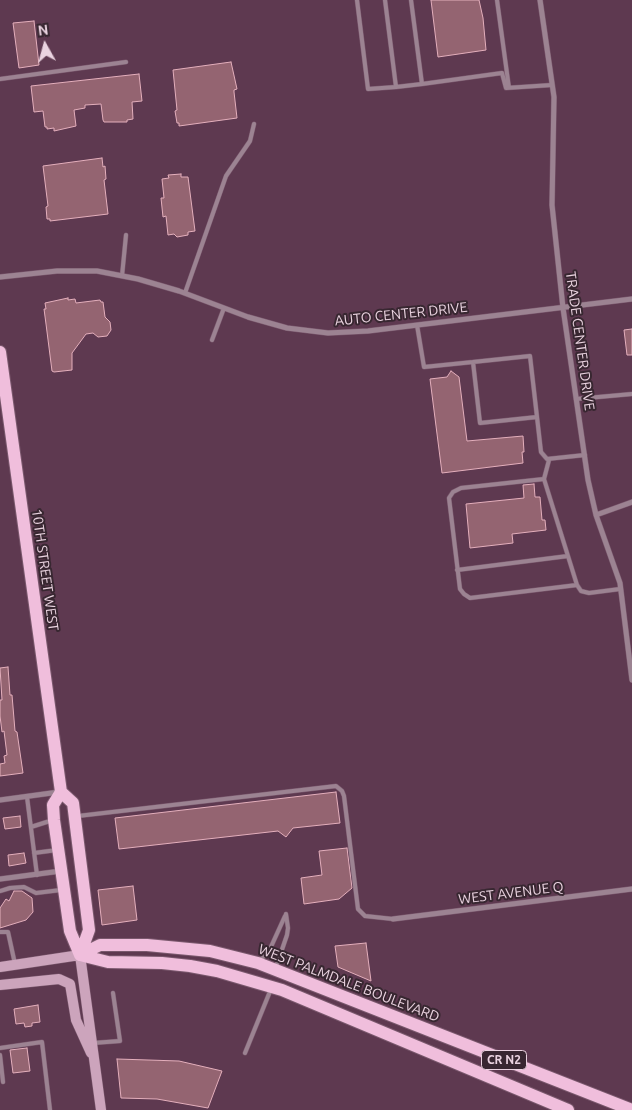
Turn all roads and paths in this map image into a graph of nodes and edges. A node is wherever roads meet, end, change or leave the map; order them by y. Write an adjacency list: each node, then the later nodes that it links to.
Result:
1 (357, 0): 10 (lane)
2 (385, 0): 10 (lane)
3 (411, 0): 8 (lane)
4 (497, 0): 11 (lane)
5 (540, 0): 9 (street, TRADE CENTER DRIVE)
6 (126, 62): 7 (lane)
7 (0, 79)
8 (422, 84): 10 (lane); 11 (lane)
9 (552, 85): 11 (lane); 19 (street, TRADE CENTER DRIVE)
10 (396, 87)
11 (509, 88)
12 (254, 124): 16 (lane)
13 (126, 235): 15 (lane)
14 (0, 276): 15 (street, AUTO CENTER DRIVE)
15 (122, 276): 16 (street, AUTO CENTER DRIVE)
16 (185, 293): 18 (street, AUTO CENTER DRIVE)
17 (632, 299): 19 (street, AUTO CENTER DRIVE)
18 (224, 308): 20 (street, AUTO CENTER DRIVE); 21 (lane)
19 (563, 308): 20 (street, AUTO CENTER DRIVE); 25 (street, TRADE CENTER DRIVE)
20 (417, 325): 23 (lane)
21 (212, 340)
22 (0, 352): 38 (main road, 10TH STREET WEST)
23 (473, 362): 26 (lane); 26 (lane)
24 (632, 394): 25 (lane)
25 (576, 399): 27 (street, TRADE CENTER DRIVE)
26 (537, 416): 28 (lane)
27 (585, 455): 28 (lane); 31 (street, TRADE CENTER DRIVE)
28 (549, 460): 29 (lane)
29 (544, 479): 32 (lane); 33 (lane)
30 (632, 502): 31 (street)
31 (596, 515): 35 (street, TRADE CENTER DRIVE)
32 (568, 556): 33 (lane); 34 (lane)
33 (458, 570): 34 (lane)
34 (577, 585): 35 (lane)
35 (620, 589): 36 (street, TRADE CENTER DRIVE)
36 (631, 666): 37 (street, TRADE CENTER DRIVE)
37 (632, 680)
38 (61, 792): 39 (street); 41 (main road, 10TH STREET WEST); 42 (main road, 10TH STREET WEST)
39 (27, 797): 40 (street); 43 (lane)
40 (0, 800)
41 (75, 816): 52 (lane); 54 (main road, 10TH STREET WEST)
42 (54, 820): 43 (lane); 44 (main road, 10TH STREET WEST)
43 (31, 827): 45 (lane)
44 (58, 850): 45 (lane); 46 (main road, 10TH STREET WEST)
45 (34, 853): 47 (lane)
46 (62, 871): 47 (street); 49 (main road, 10TH STREET WEST)
47 (37, 875): 48 (street)
48 (0, 879)
49 (64, 889): 51 (lane); 54 (main road, 10TH STREET WEST)
50 (632, 889): 52 (street, WEST AVENUE Q)
51 (0, 891)
52 (393, 919)
53 (0, 932): 56 (lane)
54 (80, 955): 55 (main road, WEST PALMDALE BOULEVARD / CR N2); 56 (main road, CR N2); 60 (main road, CR N2); 62 (main road)
55 (258, 963): 58 (main road, WEST PALMDALE BOULEVARD / CR N2); 58 (lane)
56 (15, 965): 57 (main road, CR N2)
57 (0, 967)
58 (276, 969): 60 (main road); 68 (main road, WEST PALMDALE BOULEVARD / CR N2)
59 (0, 985): 66 (main road)
60 (272, 987): 64 (lane); 71 (main road, CR N2)
61 (113, 993): 62 (lane)
62 (92, 1043): 66 (main road)
63 (0, 1048): 69 (lane)
64 (245, 1052)
65 (0, 1056): 67 (lane)
66 (95, 1064): 70 (main road)
67 (3, 1082)
68 (631, 1108)
69 (50, 1110)
70 (101, 1110)
71 (568, 1110)

